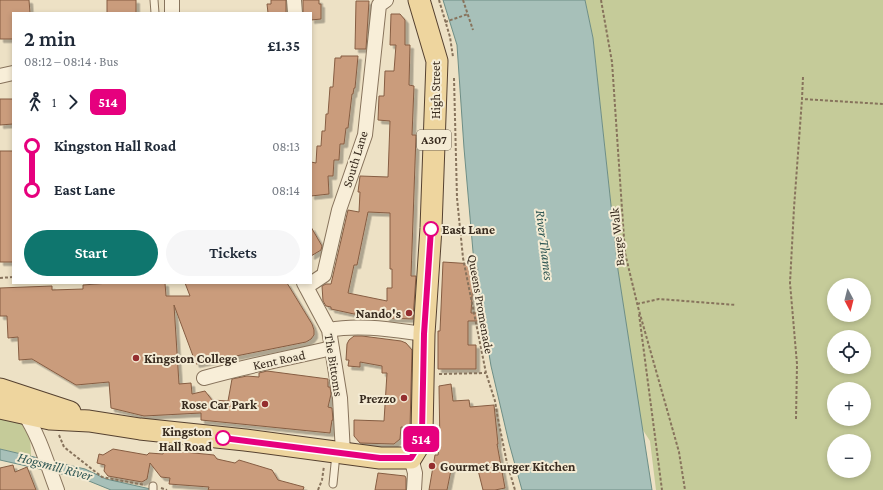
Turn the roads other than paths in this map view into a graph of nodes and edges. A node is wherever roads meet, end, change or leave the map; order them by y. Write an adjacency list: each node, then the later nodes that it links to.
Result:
1 (154, 0): 6 (lane)
2 (172, 0): 7 (street)
3 (294, 0): 8 (street)
4 (386, 0): 11 (street, South Lane)
5 (419, 0): 14 (main road, High Street / A307)
6 (155, 12)
7 (172, 12)
8 (295, 12)
9 (12, 73): 10 (street)
10 (0, 76)
11 (312, 281)
12 (305, 285): 13 (street, The Bittoms)
13 (329, 330): 14 (street); 15 (street, The Bittoms)
14 (424, 334): 24 (main road, High Street / A307)
15 (332, 348): 16 (street, Kent Road); 23 (street, The Bittoms)
16 (204, 378)
17 (0, 389): 20 (main road)
18 (0, 408): 19 (main road)
19 (24, 413): 21 (main road); 22 (street)
20 (89, 421): 21 (main road); 23 (main road)
21 (54, 426): 22 (street)
22 (44, 452): 25 (street)
23 (335, 452): 24 (main road); 26 (lane)
24 (411, 458): 27 (street)
25 (55, 484)
26 (332, 484)
27 (414, 490)

